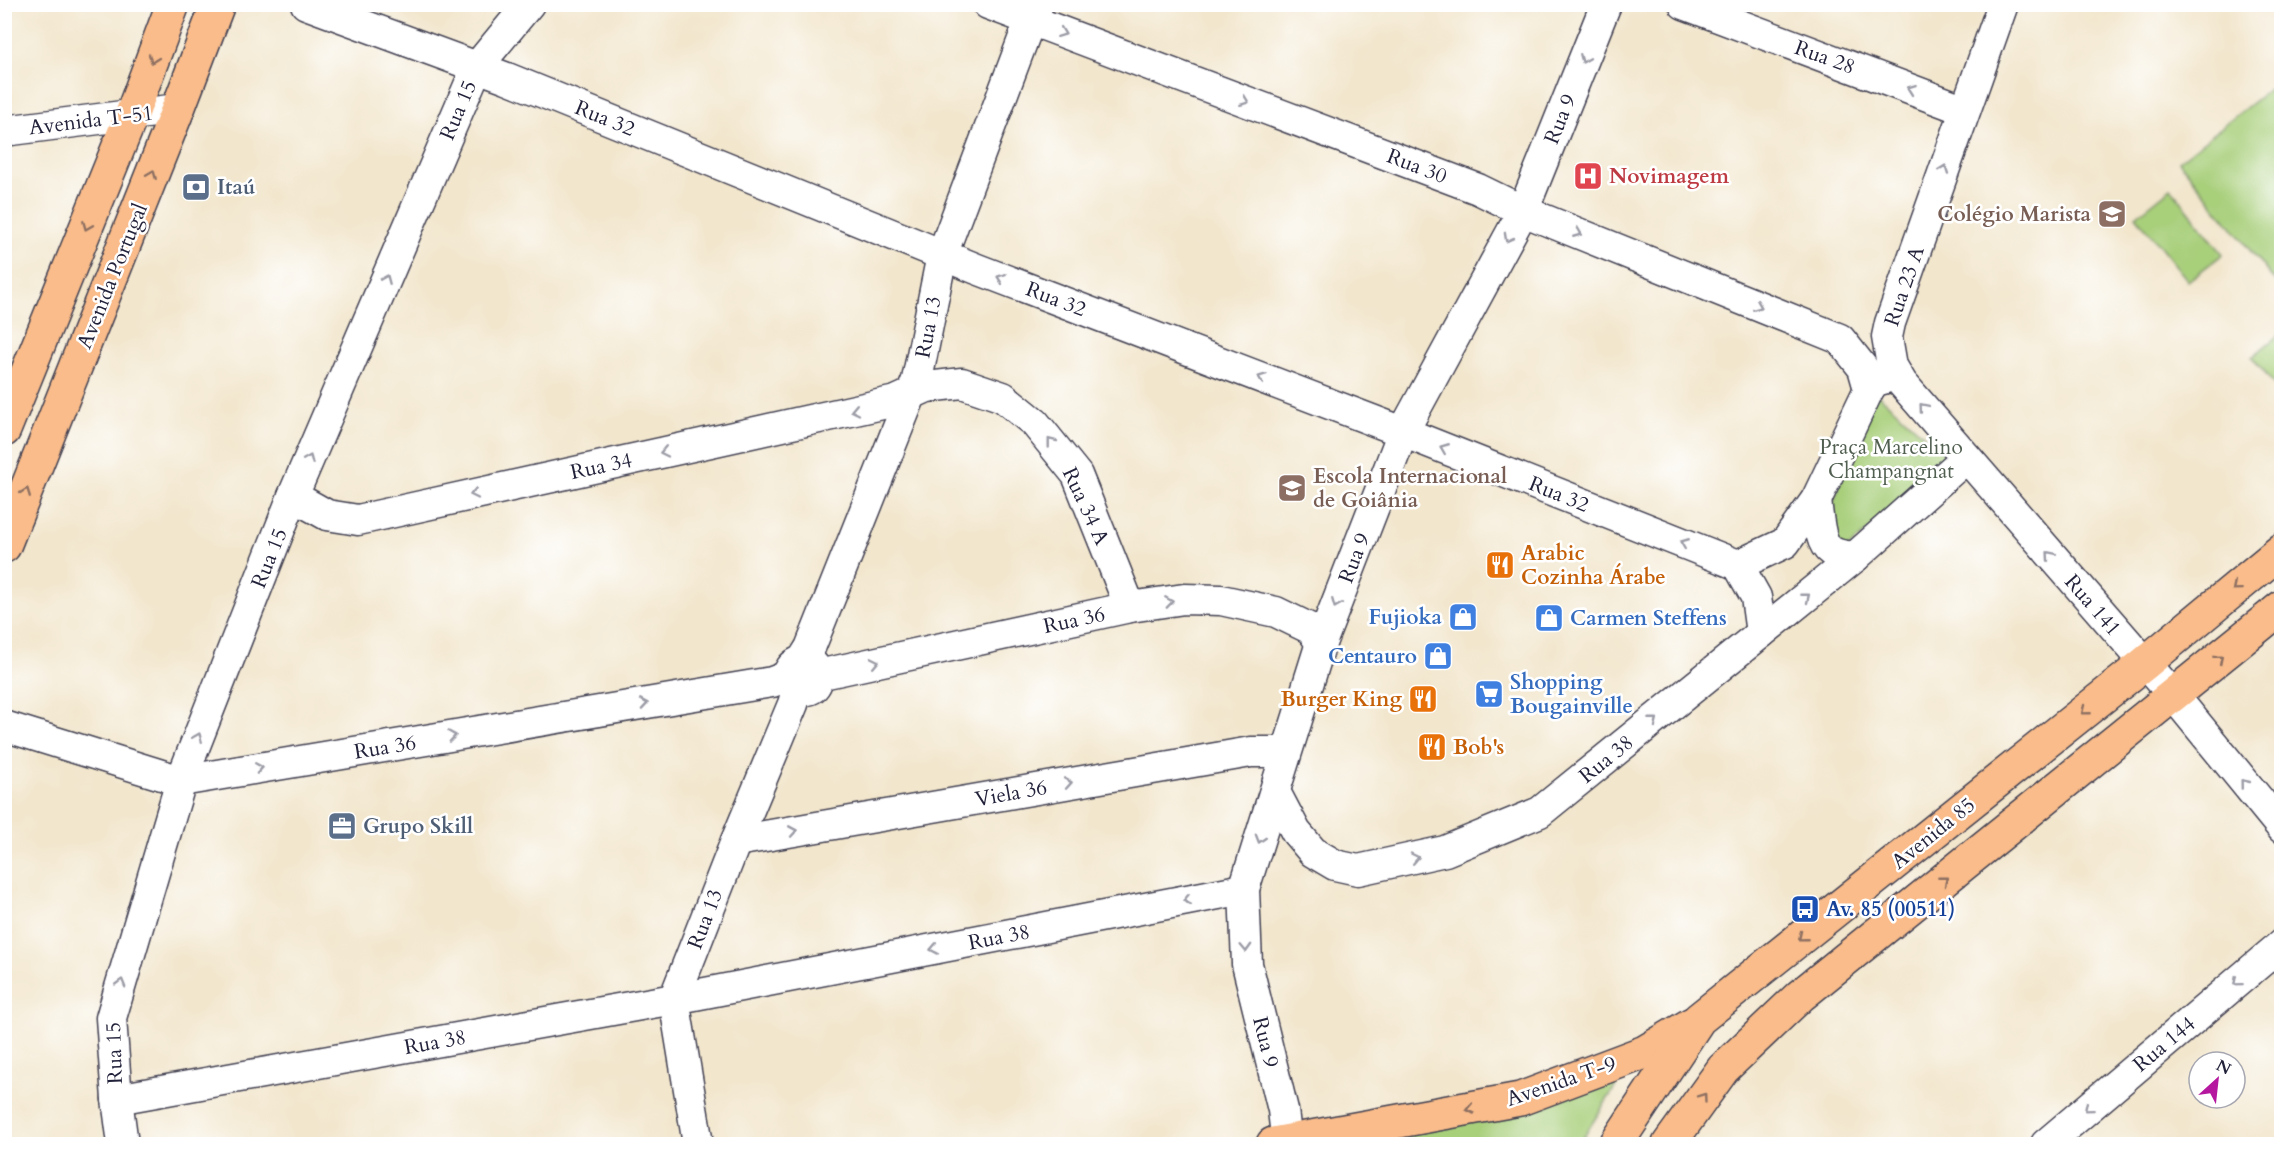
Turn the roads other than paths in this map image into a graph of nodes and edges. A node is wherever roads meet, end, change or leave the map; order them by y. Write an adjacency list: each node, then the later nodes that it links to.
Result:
1 (173, 4): 13 (main road, Avenida Portugal, one-way to 13)
2 (218, 4): 11 (main road, Avenida Portugal)
3 (306, 4): 10 (street, Rua 32)
4 (529, 4): 10 (street, Rua 15)
5 (988, 4): 9 (street, Rua 30)
6 (1606, 4): 15 (street, Rua 9, one-way to 15)
7 (1684, 4): 12 (street, Rua 28, one-way to 7)
8 (2003, 4): 12 (street, Rua 23 A)
9 (1034, 13): 15 (street, Rua 30, one-way to 15); 16 (street, Rua 13)
10 (477, 67): 16 (street, Rua 32); 25 (street, Rua 15, one-way to 10)
11 (178, 109): 13 (street, Avenida T-51); 27 (main road, Avenida Portugal, one-way to 11)
12 (1965, 110): 17 (street, Rua 23 A, one-way to 12)
13 (132, 114): 14 (street, Avenida T-51); 22 (main road, Avenida Portugal, one-way to 22)
14 (4, 131)
15 (1523, 211): 18 (street, Rua 30, one-way to 18); 23 (street, Rua 9, one-way to 23)
16 (942, 255): 20 (street, Rua 13); 23 (street, Rua 32, one-way to 16)
17 (1890, 323): 18 (street); 19 (street, Rua 23 A)
18 (1840, 339): 21 (street, Rua 30)
19 (1902, 383): 21 (street); 24 (street, Rua 141, one-way to 19)
20 (918, 387): 25 (street, Rua 34, one-way to 25); 31 (street, Rua 34 A, one-way to 20); 36 (street, Rua 13)
21 (1869, 389): 26 (street)
22 (4, 430)
23 (1403, 432): 30 (street, Rua 32, one-way to 23); 34 (street, Rua 9, one-way to 34)
24 (1966, 458): 29 (street, Rua 38); 35 (street, Rua 141, one-way to 24)
25 (293, 496): 40 (street, Rua 15, one-way to 25)
26 (1816, 500): 29 (street); 30 (street)
27 (4, 546)
28 (2282, 550): 35 (main road, Avenida 85, one-way to 35)
29 (1855, 557): 33 (street, Rua 38, one-way to 29)
30 (1738, 565): 33 (street)
31 (1130, 607): 34 (street, Rua 36, one-way to 34); 36 (street, Rua 36, one-way to 31)
32 (2282, 607): 37 (main road, Avenida 85, one-way to 32)
33 (1761, 633): 41 (street, Rua 38, one-way to 33)
34 (1320, 643): 39 (street, Rua 9)
35 (2144, 664): 37 (street, Rua 141); 49 (main road, Avenida 85, one-way to 49)
36 (800, 677): 40 (street, Rua 36, one-way to 36); 43 (street, Rua 13)
37 (2174, 696): 42 (street, Rua 141, one-way to 37); 55 (main road, Avenida 85, one-way to 37)
38 (4, 726): 40 (street, Rua 36)
39 (1286, 752): 41 (street, Rua 9); 43 (street, Viela 36, one-way to 39)
40 (181, 781): 50 (street, Rua 15, one-way to 40)
41 (1275, 792): 44 (street, Rua 9, one-way to 44)
42 (2282, 828)
43 (736, 841): 46 (street, Rua 13)
44 (1244, 889): 47 (street, Rua 38, one-way to 47); 53 (street, Rua 9, one-way to 53)
45 (2282, 944): 56 (street, Rua 144, one-way to 56)
46 (692, 954): 47 (street, Rua 38); 48 (street, Rua 13)
47 (753, 984): 48 (street, Rua 38)
48 (674, 999): 50 (street, Rua 38); 52 (street)
49 (1699, 1019): 53 (main road, Avenida T-9, one-way to 53); 54 (main road, Avenida 85)
50 (117, 1099): 51 (street, Rua 15)
51 (123, 1144)
52 (698, 1144)
53 (1282, 1144)
54 (1616, 1144)
55 (1669, 1144)
56 (2046, 1144)

